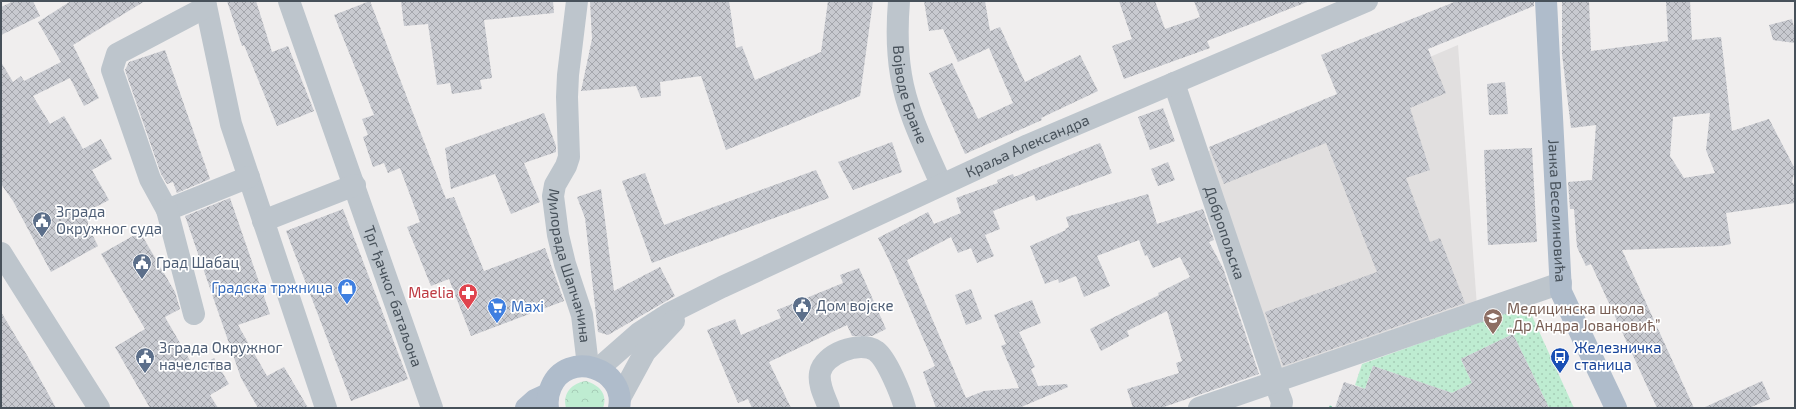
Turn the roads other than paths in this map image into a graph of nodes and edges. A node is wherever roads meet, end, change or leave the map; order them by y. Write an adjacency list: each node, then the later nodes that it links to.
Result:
1 (289, 1): 10 (street, Трг ђачког батаљона)
2 (577, 1): 17 (street, Милорада Шапчанина)
3 (898, 1): 9 (street, Војводе Бране)
4 (1367, 1): 7 (street, Краља Александра)
5 (1546, 1): 14 (main road, Јанка Веселиновића)
6 (206, 4): 8 (street); 11 (street)
7 (1174, 83): 9 (street, Краља Александра); 18 (street, Добропољска)
8 (249, 178): 11 (street); 12 (street)
9 (941, 184): 15 (street, Краља Александра)
10 (354, 185): 12 (street); 23 (street, Трг ђачког батаљона)
11 (167, 210): 16 (street)
12 (263, 221): 22 (street)
13 (1, 253): 21 (street)
14 (1561, 283): 18 (street); 29 (main road, Јанка Веселиновића)
15 (694, 302): 17 (street, Краља Александра); 20 (street, Краља Александра)
16 (194, 314)
17 (593, 367): 19 (main road); 20 (main road)
18 (1275, 382): 27 (street); 28 (street, Добропољска)
19 (548, 401): 24 (main road)
20 (621, 404)
21 (99, 408)
22 (326, 408)
23 (432, 408)
24 (526, 408)
25 (829, 408): 26 (street)
26 (905, 408)
27 (1199, 408)
28 (1281, 408)
29 (1616, 408)

